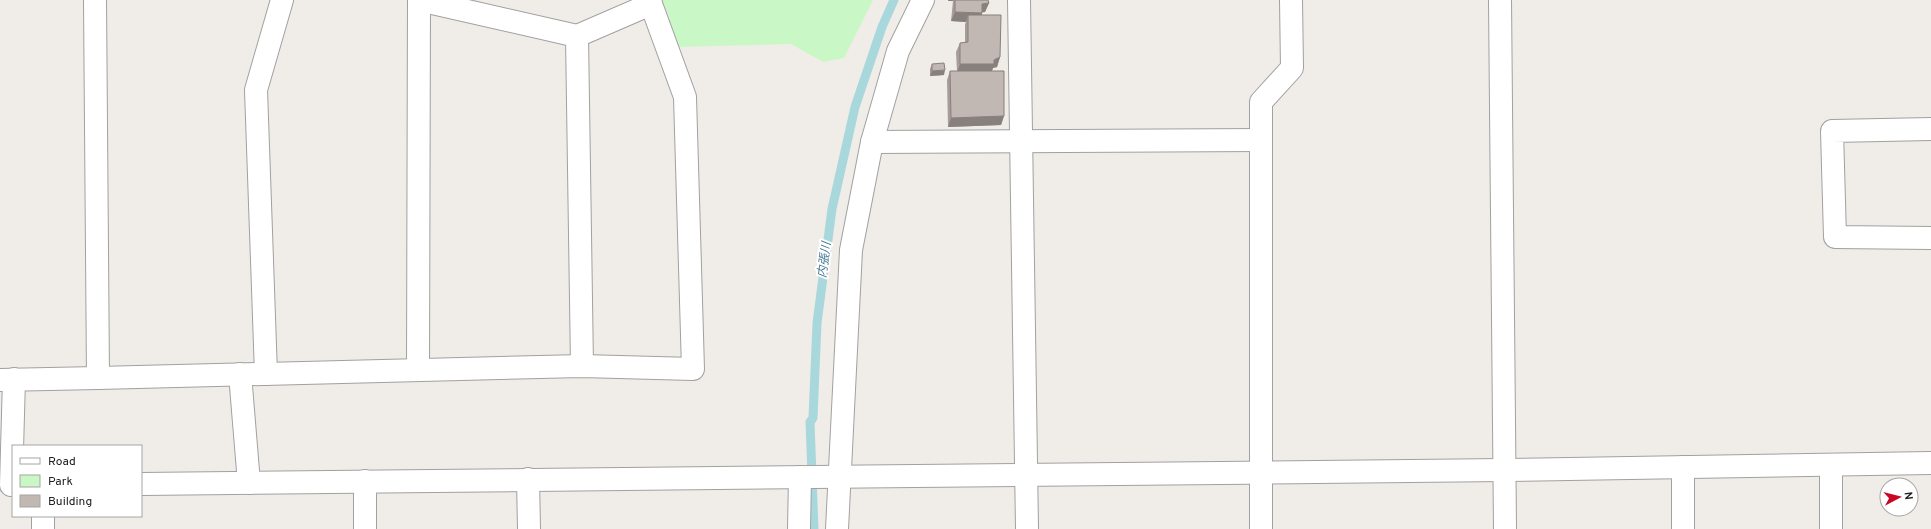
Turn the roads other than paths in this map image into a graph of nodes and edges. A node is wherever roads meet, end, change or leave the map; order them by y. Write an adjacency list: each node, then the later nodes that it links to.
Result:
1 (95, 0): 19 (street)
2 (282, 0): 18 (street)
3 (419, 0): 9 (street); 16 (street)
4 (923, 0): 13 (street)
5 (1019, 0): 11 (street)
6 (1291, 0): 12 (street)
7 (1500, 0): 24 (street)
8 (650, 2): 9 (street); 15 (street)
9 (577, 36): 15 (street)
10 (1931, 129): 14 (street)
11 (1022, 140): 12 (street); 13 (street); 26 (street)
12 (1261, 140): 25 (street)
13 (872, 142): 28 (street)
14 (1931, 238)
15 (582, 366): 16 (street)
16 (418, 370): 18 (street)
17 (240, 374): 18 (street); 19 (street); 31 (street)
18 (266, 374)
19 (98, 378): 20 (street)
20 (7, 379): 33 (street)
21 (1931, 463): 22 (street)
22 (1831, 465): 23 (street); 44 (street)
23 (1684, 467): 24 (street); 43 (street)
24 (1504, 470): 25 (street); 42 (street)
25 (1261, 472): 26 (street); 41 (street)
26 (1026, 474): 28 (street); 40 (street)
27 (802, 477): 28 (street); 29 (street); 38 (street)
28 (836, 477): 39 (street)
29 (528, 479): 30 (street); 37 (street)
30 (365, 481): 31 (street); 36 (street)
31 (249, 482): 32 (street)
32 (142, 484)
33 (8, 485)
34 (43, 517): 35 (street)
35 (43, 529)
36 (365, 529)
37 (529, 529)
38 (799, 529)
39 (838, 529)
40 (1027, 529)
41 (1261, 529)
42 (1505, 529)
43 (1683, 529)
44 (1831, 529)

